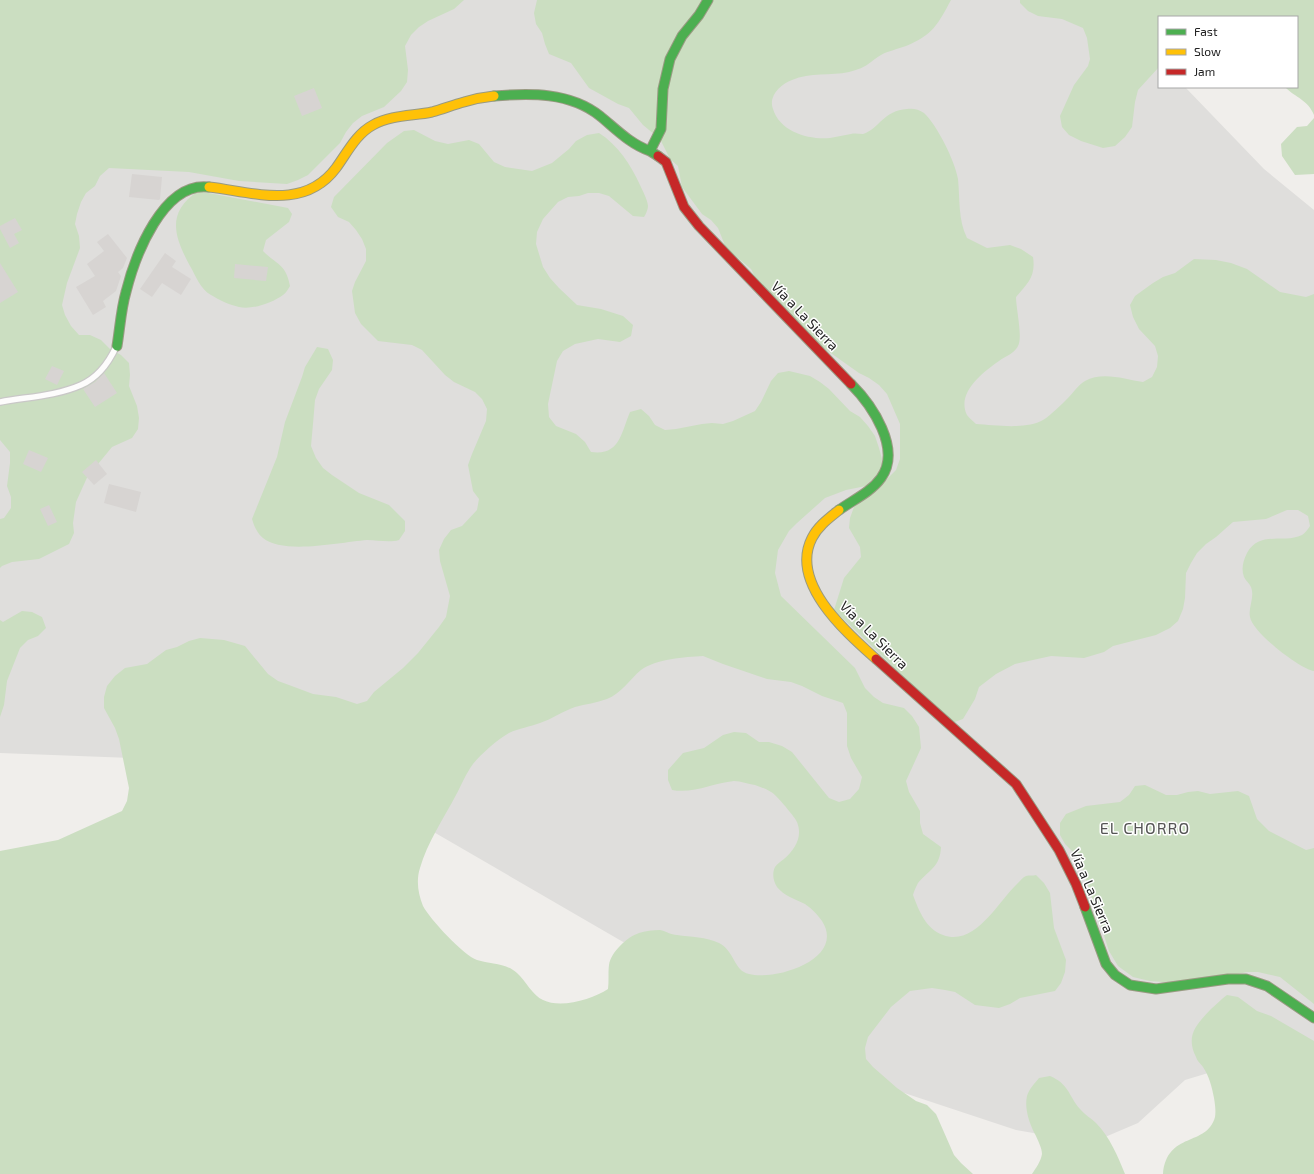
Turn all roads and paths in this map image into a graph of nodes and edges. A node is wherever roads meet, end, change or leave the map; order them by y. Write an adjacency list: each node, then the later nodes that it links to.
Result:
1 (708, 0): 2 (street)
2 (650, 151): 3 (street, Vía a La Sierra); 5 (street, Vía a La Sierra)
3 (117, 346): 4 (lane)
4 (0, 402)
5 (1314, 1018)

